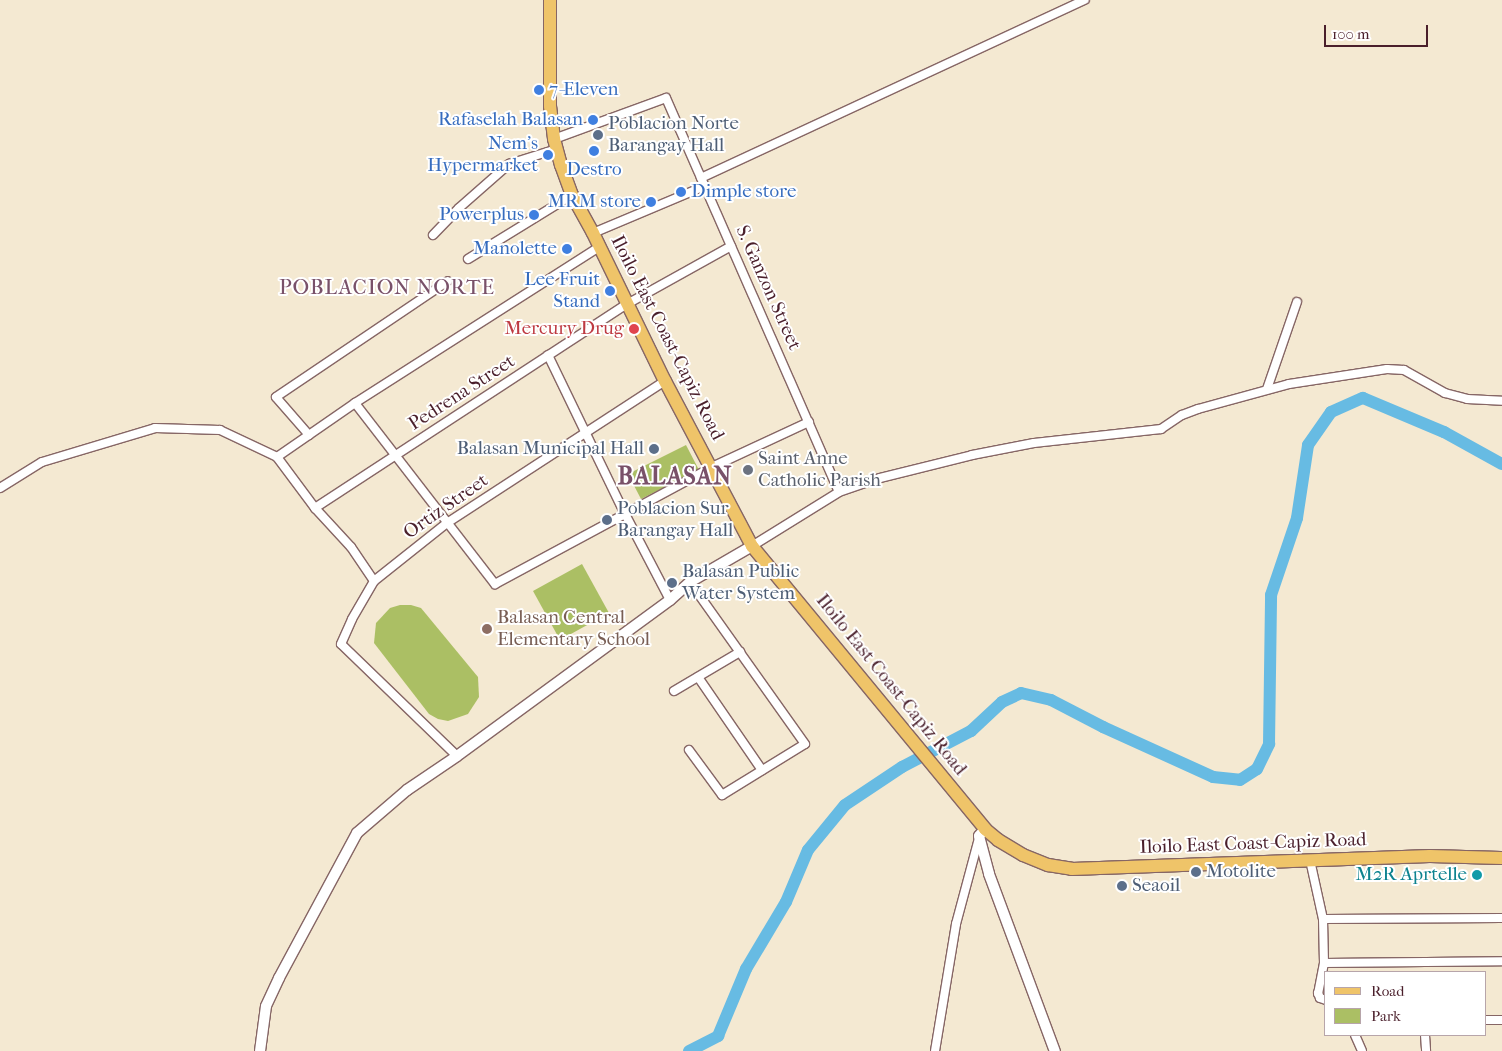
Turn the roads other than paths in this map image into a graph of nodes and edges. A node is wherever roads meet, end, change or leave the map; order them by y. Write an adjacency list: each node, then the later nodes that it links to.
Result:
1 (550, 0): 3 (main road, Iloilo East Coast-Capiz Road)
2 (1085, 0): 4 (street)
3 (555, 144): 4 (street, S. Ganzon Street); 5 (main road, Iloilo East Coast-Capiz Road); 7 (street)
4 (703, 182): 6 (street); 8 (street, S. Ganzon Street)
5 (572, 195): 6 (main road, Iloilo East Coast-Capiz Road); 10 (street)
6 (592, 233): 9 (main road, Iloilo East Coast-Capiz Road)
7 (433, 235)
8 (732, 246): 13 (street, Pedrena Street); 19 (street, S. Ganzon Street)
9 (599, 247): 13 (main road, Iloilo East Coast-Capiz Road); 18 (street)
10 (468, 259)
11 (448, 281): 21 (street)
12 (1297, 302): 16 (street)
13 (627, 304): 14 (street, Pedrena Street); 15 (main road, Iloilo East Coast-Capiz Road)
14 (548, 356): 20 (street); 22 (street, Pedrena Street)
15 (665, 381): 20 (street, Ortiz Street); 24 (main road, Iloilo East Coast-Capiz Road)
16 (1267, 389): 17 (street); 26 (street)
17 (1502, 401)
18 (355, 403): 21 (street); 22 (street)
19 (809, 422): 24 (street); 26 (street, S. Ganzon Street)
20 (586, 433): 28 (street); 29 (street, Ortiz Street)
21 (309, 435): 23 (street)
22 (396, 456): 27 (street, Pedrena Street); 29 (street)
23 (277, 457): 25 (street); 27 (street)
24 (712, 467): 28 (street); 30 (main road, Iloilo East Coast-Capiz Road)
25 (0, 488)
26 (838, 492): 30 (street)
27 (315, 508): 31 (street)
28 (625, 514): 29 (street); 33 (street)
29 (447, 523): 31 (street, Ortiz Street)
30 (752, 546): 32 (street); 40 (main road, Iloilo East Coast-Capiz Road)
31 (374, 581): 38 (street)
32 (690, 582): 33 (street); 34 (street)
33 (670, 600): 38 (street)
34 (740, 652): 35 (street); 39 (street)
35 (698, 677): 36 (street); 39 (street)
36 (674, 691)
37 (689, 750): 39 (street)
38 (457, 756): 52 (street)
39 (762, 770)
40 (982, 832): 42 (main road, Iloilo East Coast-Capiz Road); 53 (street); 54 (street)
41 (1502, 858): 42 (main road, Iloilo East Coast-Capiz Road)
42 (1310, 860): 44 (street)
43 (1502, 918): 44 (street)
44 (1323, 920): 46 (street)
45 (1502, 961): 46 (street)
46 (1324, 963): 47 (street)
47 (1324, 999)
48 (1487, 1020): 49 (street)
49 (1502, 1020)
50 (1355, 1036): 55 (street)
51 (1425, 1036): 56 (street)
52 (260, 1051)
53 (935, 1051)
54 (1055, 1051)
55 (1362, 1051)
56 (1426, 1051)

